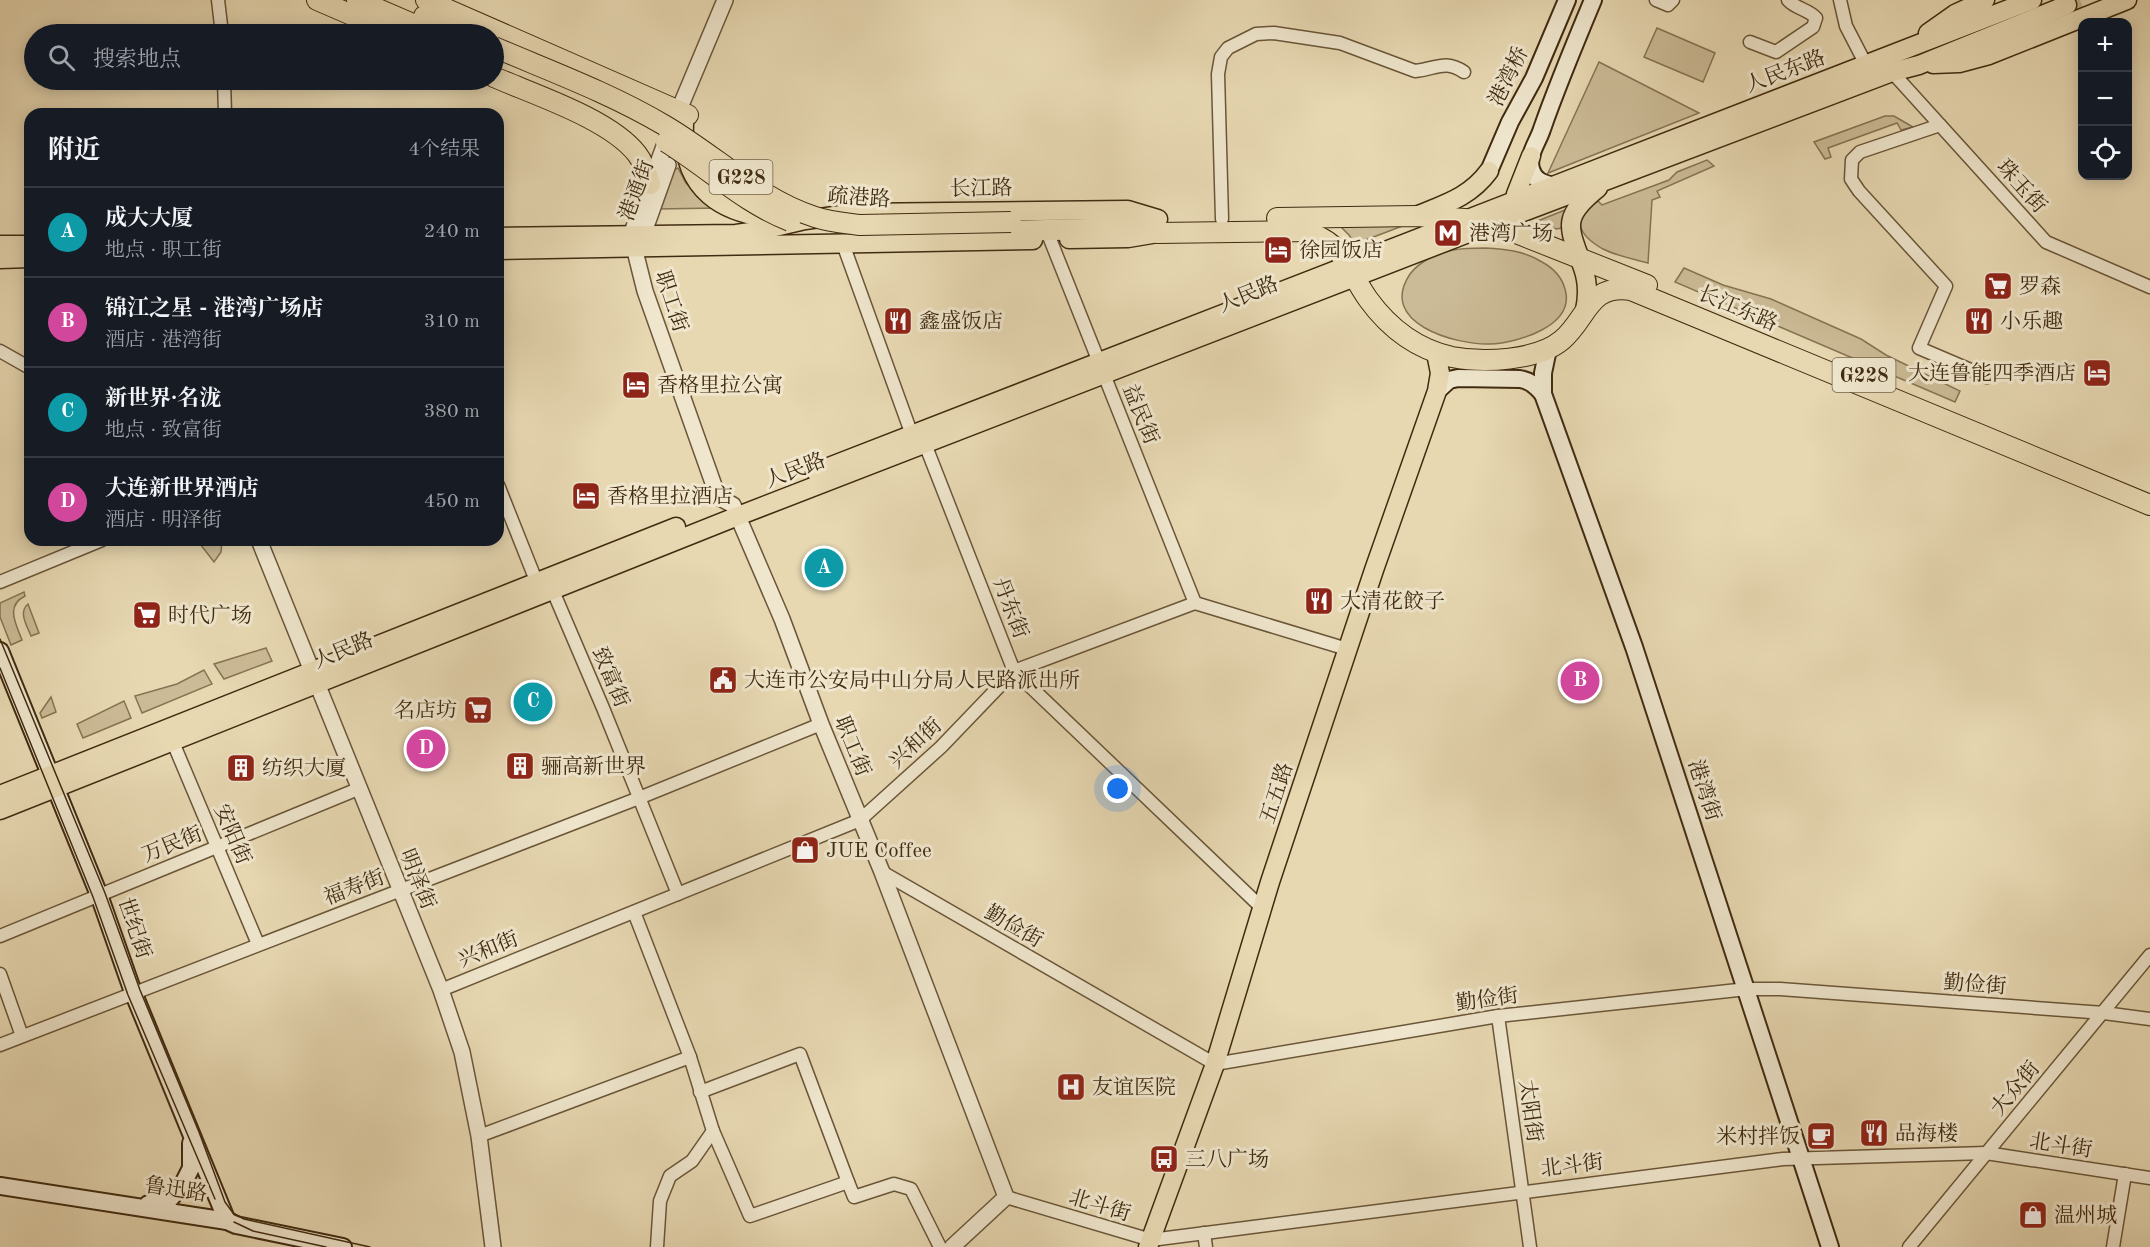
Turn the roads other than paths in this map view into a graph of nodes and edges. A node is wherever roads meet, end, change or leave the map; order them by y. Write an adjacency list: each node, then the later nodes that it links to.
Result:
1 (218, 0): 16 (street)
2 (317, 0): 17 (highway)
3 (357, 0): 18 (highway)
4 (386, 0): 19 (highway)
5 (426, 0): 20 (highway)
6 (725, 0): 33 (street, 港通街)
7 (736, 0): 33 (street, 港通街)
8 (1566, 0): 36 (main road, 港湾桥)
9 (1593, 0): 35 (main road)
10 (1788, 0): 22 (street)
11 (1840, 0): 25 (street)
12 (1985, 0): 23 (main road)
13 (2032, 0): 23 (main road, 人民东路)
14 (2127, 0): 27 (main road)
15 (2067, 5): 27 (main road, 人民东路)
16 (221, 24)
17 (373, 24)
18 (413, 24)
19 (442, 24)
20 (481, 24)
21 (504, 34): 33 (highway)
22 (1750, 42)
23 (1915, 44): 39 (main road, 人民东路)
24 (504, 51): 46 (highway, 疏港路 / G228, bridge)
25 (1862, 57)
26 (504, 63): 46 (highway, 疏港路 / G228, bridge)
27 (1919, 65): 29 (main road, 人民东路)
28 (1464, 72): 42 (street)
29 (1892, 72): 34 (street, 珠玉街); 37 (main road, 人民东路)
30 (504, 81): 38 (highway)
31 (224, 90): 32 (street)
32 (225, 108)
33 (683, 116): 38 (street, 港通街); 44 (main road); 49 (street, 港通街)
34 (1940, 125): 61 (street, 珠玉街); 69 (street)
35 (1531, 156): 39 (main road); 40 (main road)
36 (1489, 171): 41 (main road)
37 (1609, 179): 40 (main road, 人民路); 56 (main road)
38 (650, 184): 49 (street, 港通街)
39 (1555, 186): 40 (main road, 人民路)
40 (1514, 208): 43 (main road, 人民路); 45 (main road, 人民路); 50 (main road)
41 (1416, 216): 42 (highway, 长江路 / G228); 43 (highway, 长江路 / G228)
42 (1222, 219): 47 (highway, 长江路 / G228)
43 (1465, 219): 45 (highway, 长江东路 / G228); 59 (main road, 人民路)
44 (806, 220): 47 (main road, 长江路); 49 (main road, 长江路)
45 (1489, 225): 50 (highway, 长江东路 / G228); 59 (main road, 人民路)
46 (1011, 226): 47 (highway, 疏港路 / G228)
47 (1157, 226): 51 (main road); 59 (highway, 长江路 / G228)
48 (504, 237): 49 (main road, 长江路)
49 (636, 239): 52 (main road); 55 (main road, 长江路); 76 (street, 职工街)
50 (1533, 239): 56 (highway, 长江东路 / G228)
51 (1050, 240): 52 (main road); 68 (street, 益民街)
52 (843, 244): 72 (street, 丹东街)
53 (0, 245): 54 (main road)
54 (24, 245)
55 (504, 250)
56 (1577, 256): 63 (main road); 73 (highway, 长江东路 / G228)
57 (24, 258): 58 (main road)
58 (0, 259)
59 (1351, 270): 60 (main road, 人民路); 62 (highway, 长江东路 / G228)
60 (1327, 280): 62 (main road); 68 (main road, 人民路)
61 (2150, 287)
62 (1367, 298): 66 (highway, 长江东路 / G228)
63 (1585, 310): 64 (highway, 长江东路 / G228); 75 (highway, 长江东路 / G228)
64 (1548, 349): 66 (highway, 长江东路 / G228); 71 (main road, 港湾街)
65 (0, 351): 67 (street)
66 (1436, 353): 70 (main road, 五五路)
67 (24, 365)
68 (1102, 368): 72 (main road, 人民路); 81 (street, 益民街)
69 (1987, 377)
70 (1437, 391): 71 (main road); 82 (main road, 五五路)
71 (1543, 394): 105 (main road, 港湾街)
72 (918, 439): 76 (main road, 人民路); 84 (street, 丹东街)
73 (2150, 494)
74 (504, 498): 80 (street, 致富街)
75 (2150, 505)
76 (736, 510): 80 (main road, 人民路); 86 (street, 职工街)
77 (87, 546): 79 (street)
78 (261, 546): 85 (street, 明泽街)
79 (0, 582)
80 (545, 587): 85 (main road, 人民路); 91 (street, 致富街)
81 (1195, 603): 82 (street); 84 (street, 兴和街)
82 (1347, 649): 99 (main road, 五五路)
83 (0, 651): 88 (main road, 世纪街)
84 (1014, 671): 93 (street, 兴和街); 99 (street, 丹东街)
85 (315, 677): 87 (main road, 人民路); 88 (main road, 人民路); 89 (street, 明泽街)
86 (821, 724): 91 (street, 福寿街); 93 (street, 职工街)
87 (172, 740): 88 (main road, 人民路); 94 (street, 安阳街)
88 (53, 782): 90 (main road, 人民路); 92 (main road, 人民路); 98 (main road, 世纪街)
89 (358, 789): 94 (street, 万民街); 96 (street, 明泽街)
90 (0, 795)
91 (639, 798): 96 (street, 福寿街); 97 (street, 致富街)
92 (0, 810)
93 (860, 820): 95 (street, 职工街); 97 (street, 兴和街)
94 (217, 847): 98 (street, 万民街); 102 (street, 安阳街)
95 (882, 872): 114 (street, 勤俭街); 126 (street, 职工街)
96 (400, 890): 102 (street, 福寿街); 106 (street, 明泽街)
97 (678, 894): 100 (street, 兴和街)
98 (99, 895): 101 (street, 万民街); 107 (main road, 世纪街)
99 (1262, 908): 114 (main road, 五五路)
100 (634, 912): 106 (street, 兴和街); 113 (street)
101 (0, 936)
102 (258, 944): 107 (street, 福寿街)
103 (2150, 955): 108 (street, 大众街)
104 (0, 974): 111 (street)
105 (1747, 989): 108 (street, 勤俭街); 109 (street, 勤俭街); 120 (main road, 港湾街)
106 (441, 990): 118 (street, 明泽街)
107 (133, 992): 111 (street, 福寿街); 117 (main road, 世纪街)
108 (2104, 1013): 110 (street, 勤俭街); 119 (street, 大众街)
109 (1498, 1016): 114 (street, 勤俭街); 125 (street, 太阳街)
110 (2150, 1019)
111 (22, 1036): 112 (street, 福寿街)
112 (0, 1044)
113 (690, 1057): 115 (street); 118 (street)
114 (1215, 1064): 131 (main road, 五五路)
115 (700, 1092): 116 (street); 123 (street)
116 (713, 1131): 123 (street); 134 (street)
117 (191, 1136): 127 (main road); 128 (main road, 世纪街)
118 (479, 1136): 133 (street, 明泽街)
119 (1986, 1153): 120 (street, 北斗街); 121 (street, 北斗街); 140 (street, 大众街)
120 (1802, 1159): 125 (street, 北斗街); 139 (main road, 港湾街)
121 (2124, 1174): 122 (street, 北斗街); 141 (street)
122 (2150, 1178)
123 (848, 1182): 135 (street)
124 (0, 1186): 127 (main road, 鲁迅路)
125 (1522, 1191): 129 (street, 北斗街); 138 (street, 太阳街)
126 (1006, 1197): 131 (street, 北斗街); 136 (street)
127 (139, 1206): 128 (main road, 鲁迅路)
128 (227, 1221): 130 (main road, 鲁迅路)
129 (1204, 1233): 131 (street, 北斗街); 137 (street)
130 (292, 1238): 132 (main road, 鲁迅路)
131 (1149, 1244)
132 (343, 1247)
133 (493, 1247)
134 (657, 1247)
135 (940, 1247)
136 (952, 1247)
137 (1206, 1247)
138 (1530, 1247)
139 (1830, 1247)
140 (1909, 1247)
141 (2113, 1247)

